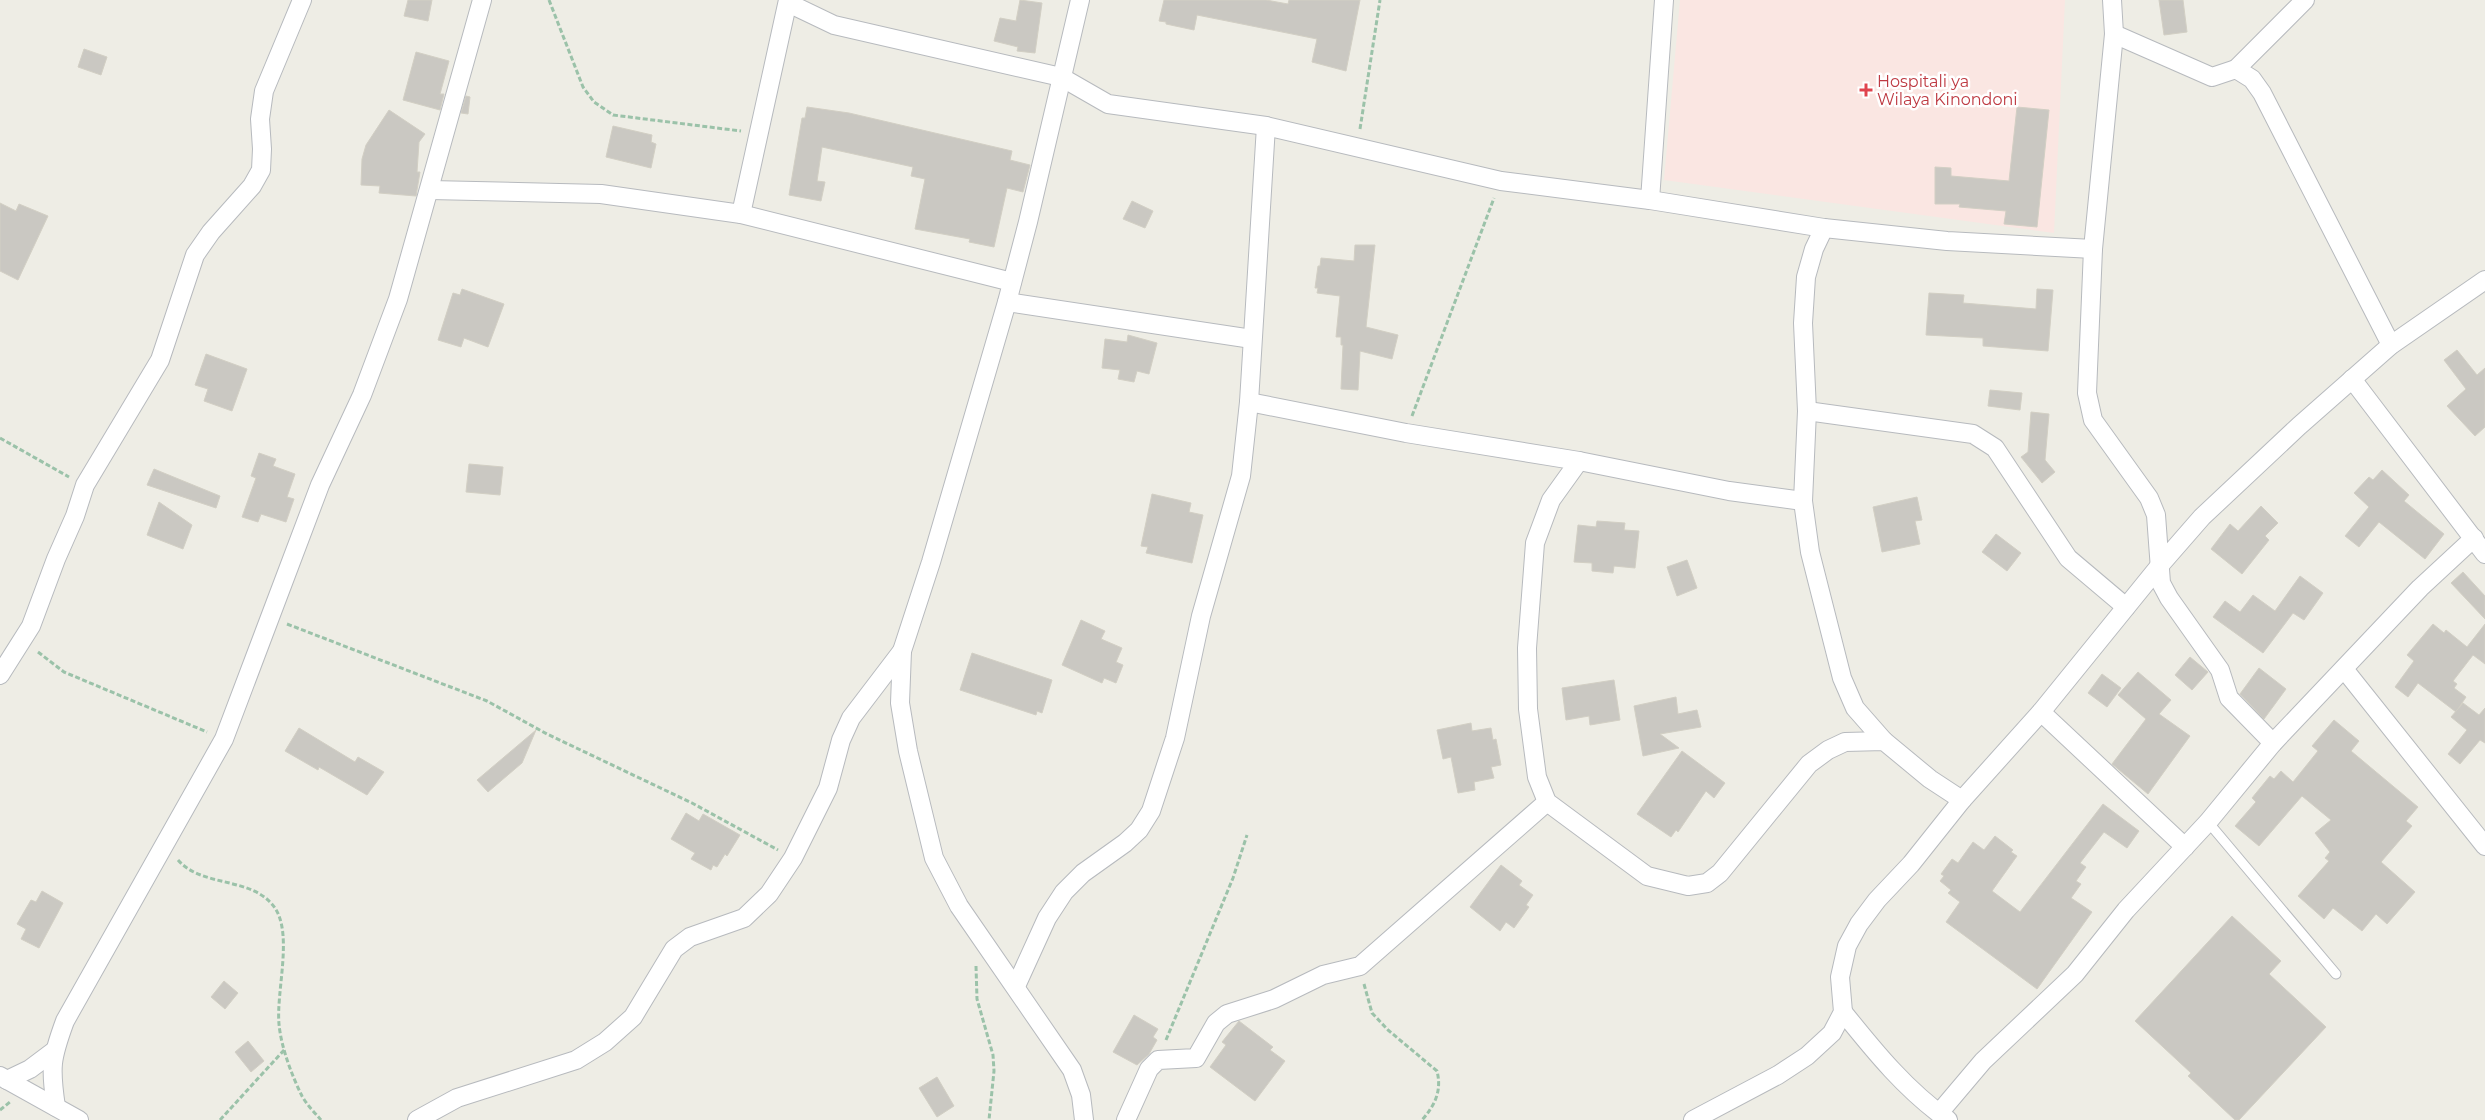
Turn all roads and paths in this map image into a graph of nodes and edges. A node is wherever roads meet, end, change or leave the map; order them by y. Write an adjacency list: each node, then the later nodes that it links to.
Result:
1 (302, 0): 33 (street)
2 (482, 0): 17 (street)
3 (549, 0): 14 (path)
4 (1080, 0): 12 (street)
5 (1380, 0): 15 (path)
6 (1664, 0): 18 (street)
7 (2112, 0): 10 (street)
8 (2305, 0): 11 (street)
9 (788, 1): 12 (street); 14 (street)
10 (2114, 34): 11 (street); 21 (street)
11 (2236, 69): 26 (street)
12 (1061, 77): 13 (street); 23 (street)
13 (1266, 126): 15 (street); 25 (street)
14 (760, 134): 19 (street)
15 (1357, 147): 16 (street)
16 (1500, 180): 18 (street); 30 (path)
17 (430, 190): 19 (street); 39 (street)
18 (1650, 200): 20 (street)
19 (741, 214): 23 (street)
20 (1824, 228): 21 (street); 29 (street)
21 (2093, 249): 37 (street)
22 (2485, 280): 26 (street)
23 (1012, 282): 24 (street)
24 (1007, 302): 25 (street); 41 (street)
25 (1252, 339): 28 (street)
26 (2391, 345): 27 (street)
27 (2352, 379): 35 (street); 37 (street)
28 (1249, 402): 30 (street); 59 (street)
29 (1806, 411): 34 (street); 38 (street)
30 (1406, 433): 32 (street)
31 (0, 438): 33 (path)
32 (1579, 461): 34 (street); 49 (street)
33 (84, 485): 40 (street)
34 (1803, 501): 46 (street)
35 (2474, 538): 36 (street); 42 (street)
36 (2485, 554)
37 (2161, 564): 38 (street); 47 (street)
38 (2126, 607): 44 (street)
39 (270, 618): 45 (street); 55 (path)
40 (31, 626): 43 (street); 45 (path)
41 (902, 651): 55 (street); 59 (street)
42 (2344, 669): 47 (street); 54 (street)
43 (0, 675)
44 (2041, 712): 48 (street); 53 (street)
45 (224, 739): 52 (street)
46 (1884, 741): 48 (street); 49 (street)
47 (2273, 743): 50 (street)
48 (1962, 800): 60 (street)
49 (1547, 802): 57 (street)
50 (2208, 822): 53 (street); 58 (lane)
51 (1247, 835): 63 (path)
52 (166, 842): 61 (path); 62 (street)
53 (2185, 846): 66 (street)
54 (2485, 846)
55 (793, 858): 70 (street)
56 (976, 964): 71 (path)
57 (1360, 966): 63 (street); 74 (path)
58 (2336, 974)
59 (1016, 986): 72 (street)
60 (1843, 1012): 66 (street); 75 (street)
61 (285, 1049): 68 (path); 69 (path)
62 (54, 1051): 64 (street); 65 (street)
63 (1158, 1060): 73 (street)
64 (4, 1078): 65 (street)
65 (56, 1107): 67 (street)
66 (1944, 1117)
67 (79, 1120)
68 (220, 1120)
69 (322, 1120)
70 (417, 1120)
71 (989, 1120)
72 (1084, 1120)
73 (1126, 1120)
74 (1422, 1120)
75 (1693, 1120)

